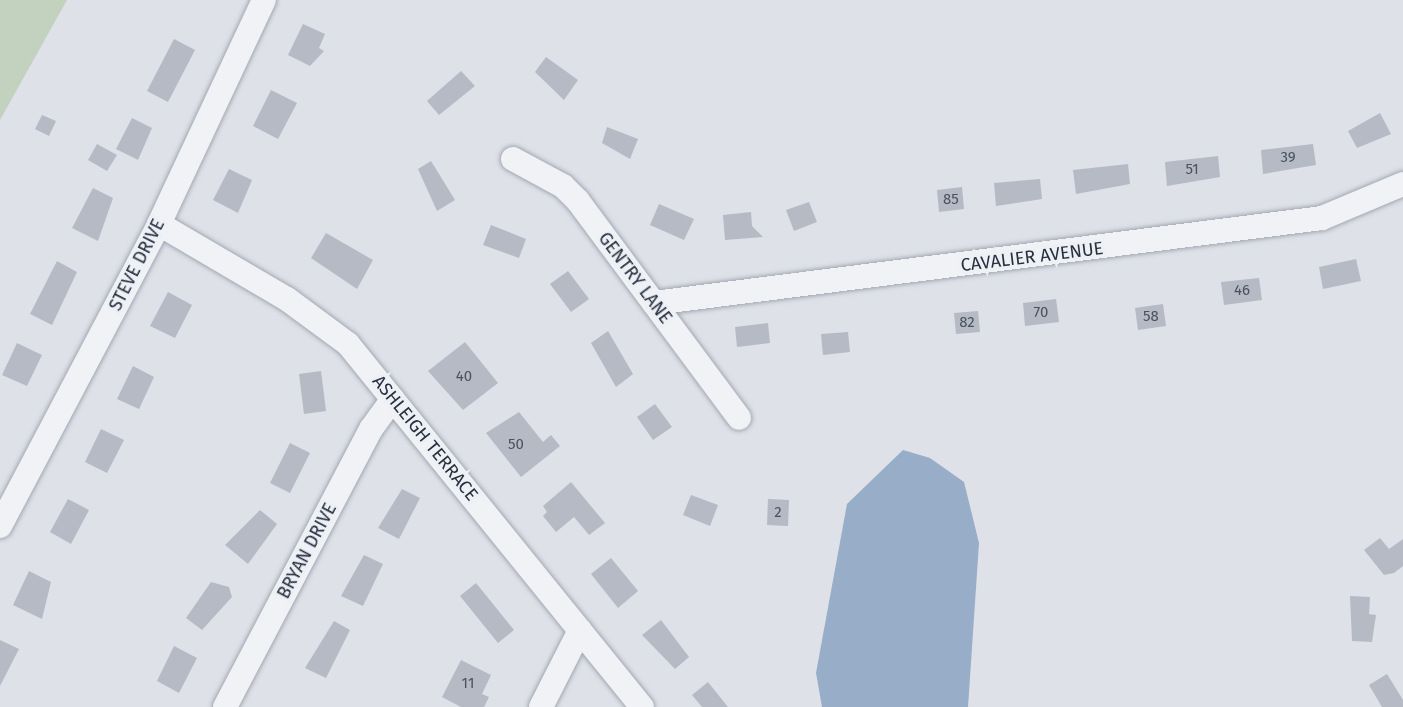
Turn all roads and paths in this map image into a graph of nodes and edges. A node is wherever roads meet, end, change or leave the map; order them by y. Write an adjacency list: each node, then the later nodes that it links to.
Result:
1 (264, 0): 4 (street, STEVE DRIVE)
2 (513, 159): 5 (street, GENTRY LANE)
3 (1403, 184): 5 (street, CAVALIER AVENUE)
4 (159, 224): 6 (street, ASHLEIGH TERRACE); 8 (street, STEVE DRIVE)
5 (654, 303): 7 (street, GENTRY LANE)
6 (393, 399): 9 (street, ASHLEIGH TERRACE); 10 (street, BRYAN DRIVE)
7 (739, 418)
8 (0, 526)
9 (580, 630): 11 (street); 12 (street, ASHLEIGH TERRACE)
10 (225, 707)
11 (541, 707)
12 (642, 707)

